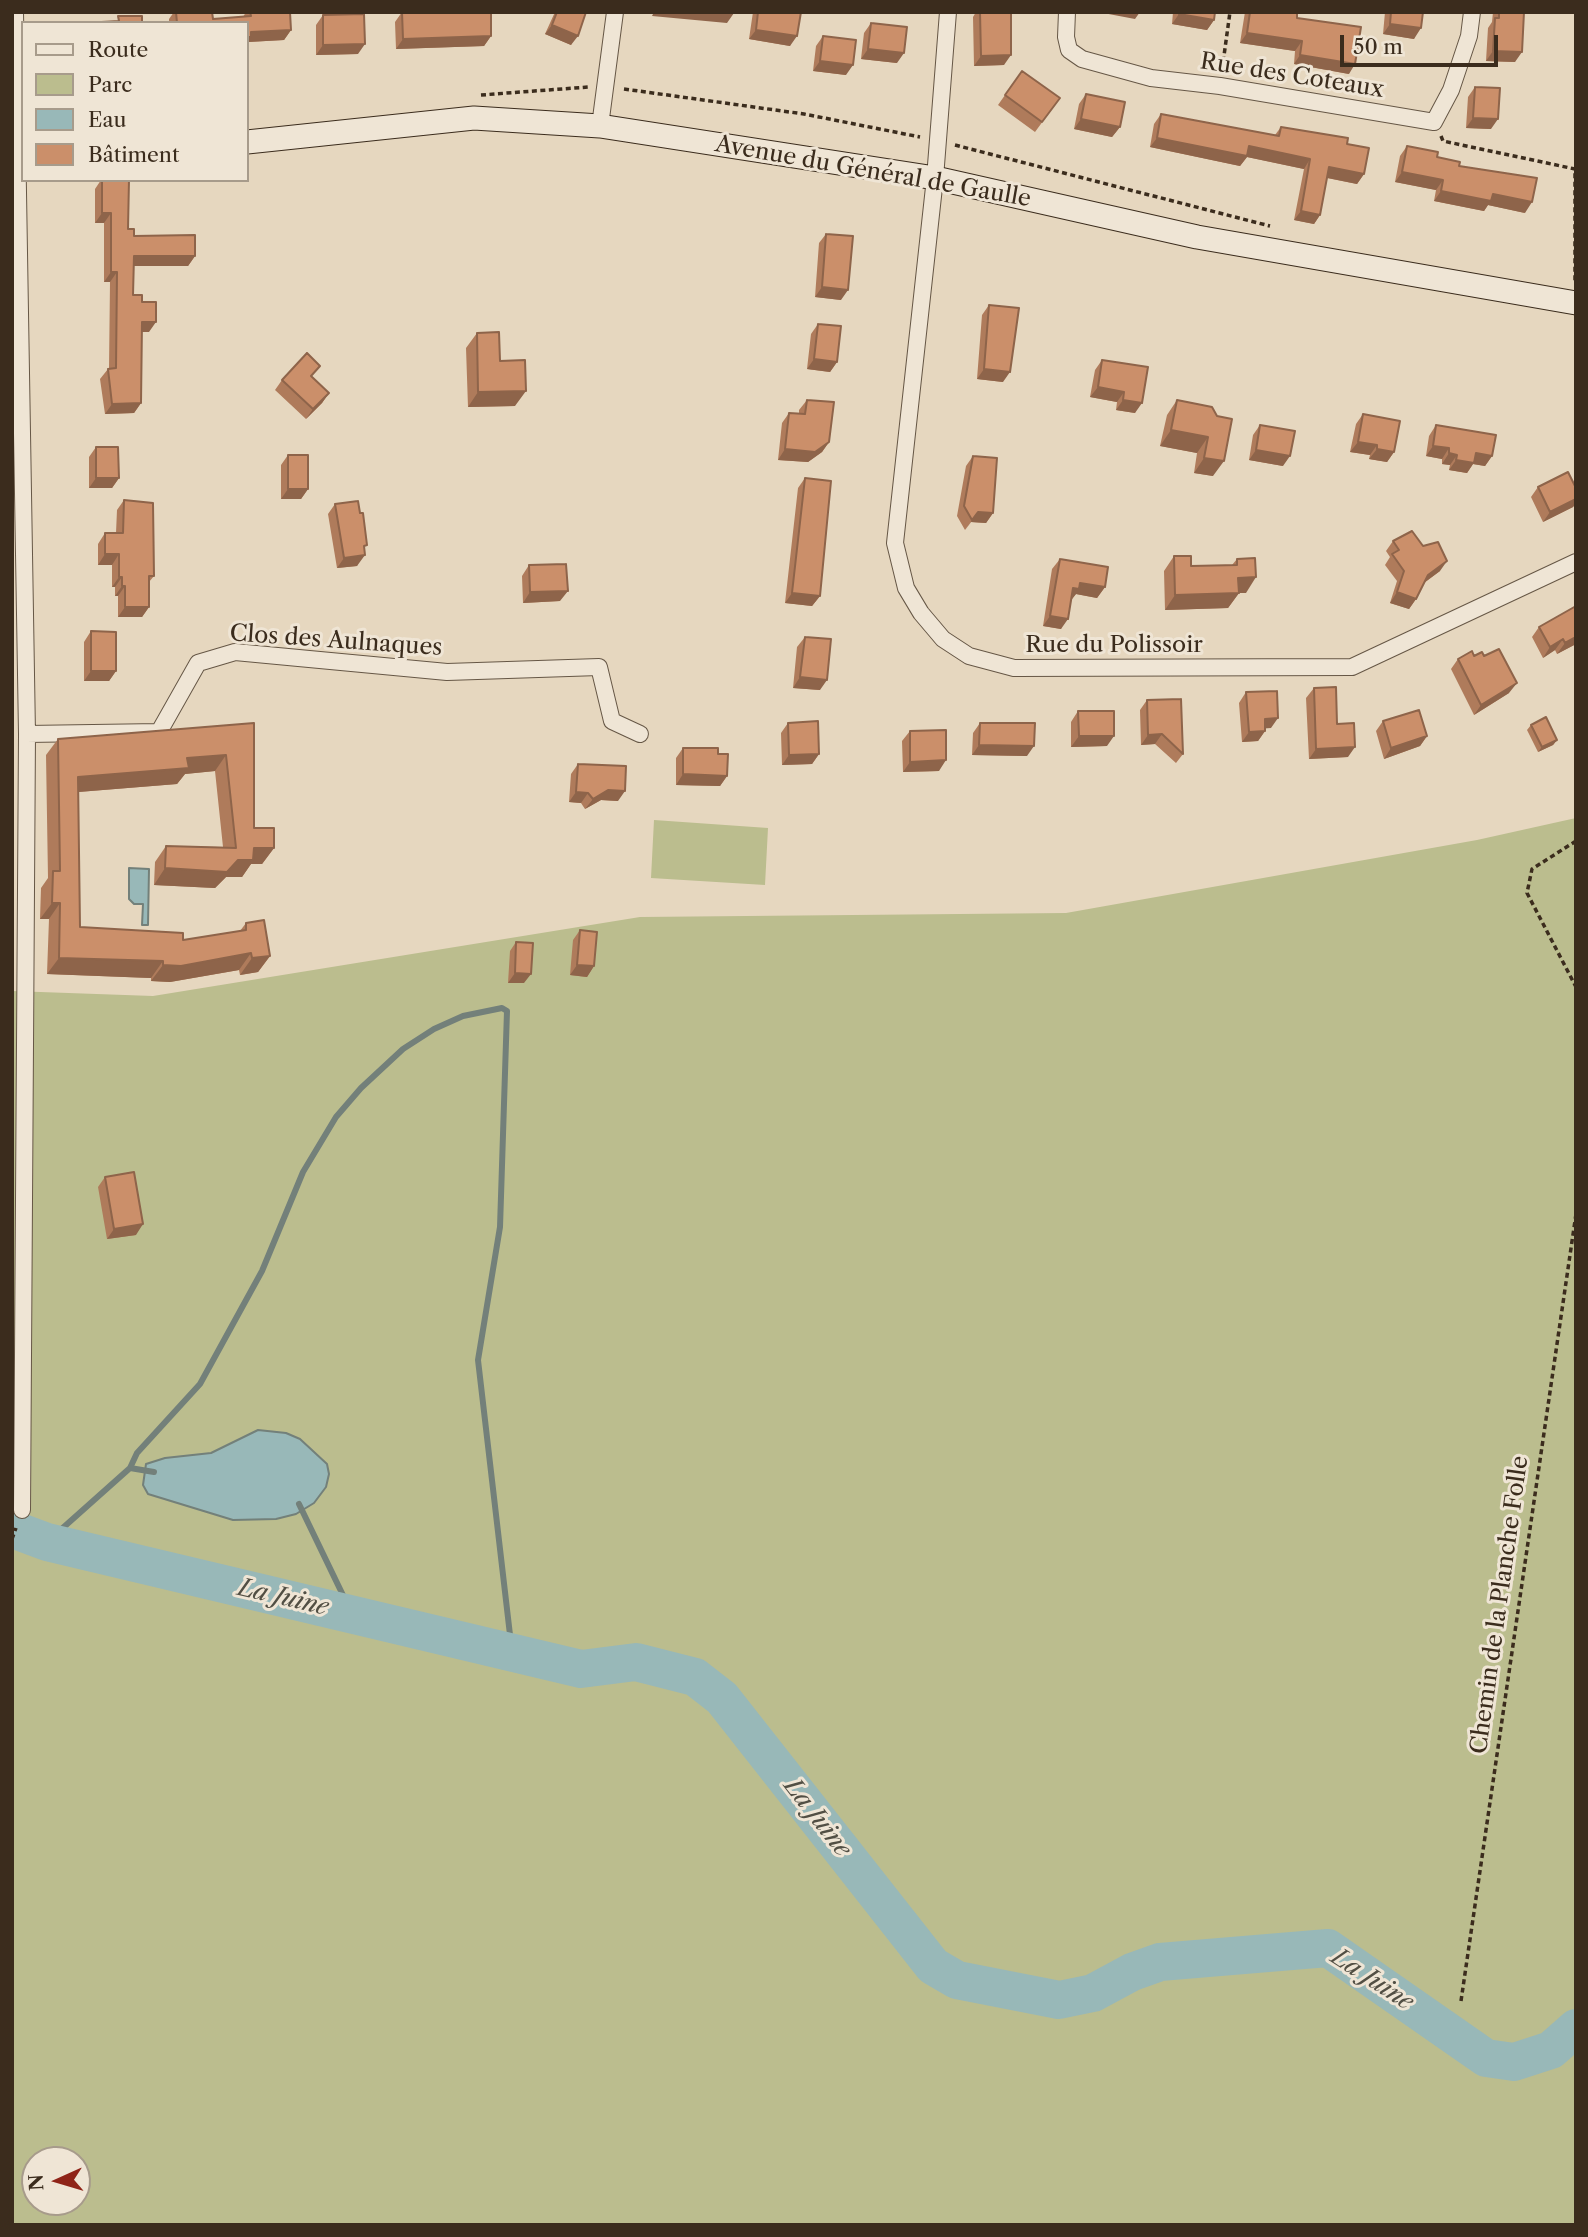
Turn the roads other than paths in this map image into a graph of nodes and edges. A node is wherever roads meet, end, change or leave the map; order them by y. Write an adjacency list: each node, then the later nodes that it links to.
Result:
1 (15, 12): 8 (street)
2 (615, 12): 6 (street)
3 (948, 12): 9 (street, Rue du Polissoir)
4 (1067, 12): 5 (street, Rue des Coteaux)
5 (1472, 12)
6 (600, 126): 7 (main road, Avenue du Général de Gaulle); 9 (main road, Avenue du Général de Gaulle)
7 (248, 142)
8 (18, 158): 12 (street)
9 (935, 178): 10 (main road, Avenue du Général de Gaulle); 11 (street, Rue du Polissoir)
10 (1575, 294)
11 (1576, 562)
12 (27, 734): 13 (street, Clos des Aulnaques); 14 (street)
13 (640, 734)
14 (20, 830): 15 (street)
15 (22, 1510)

